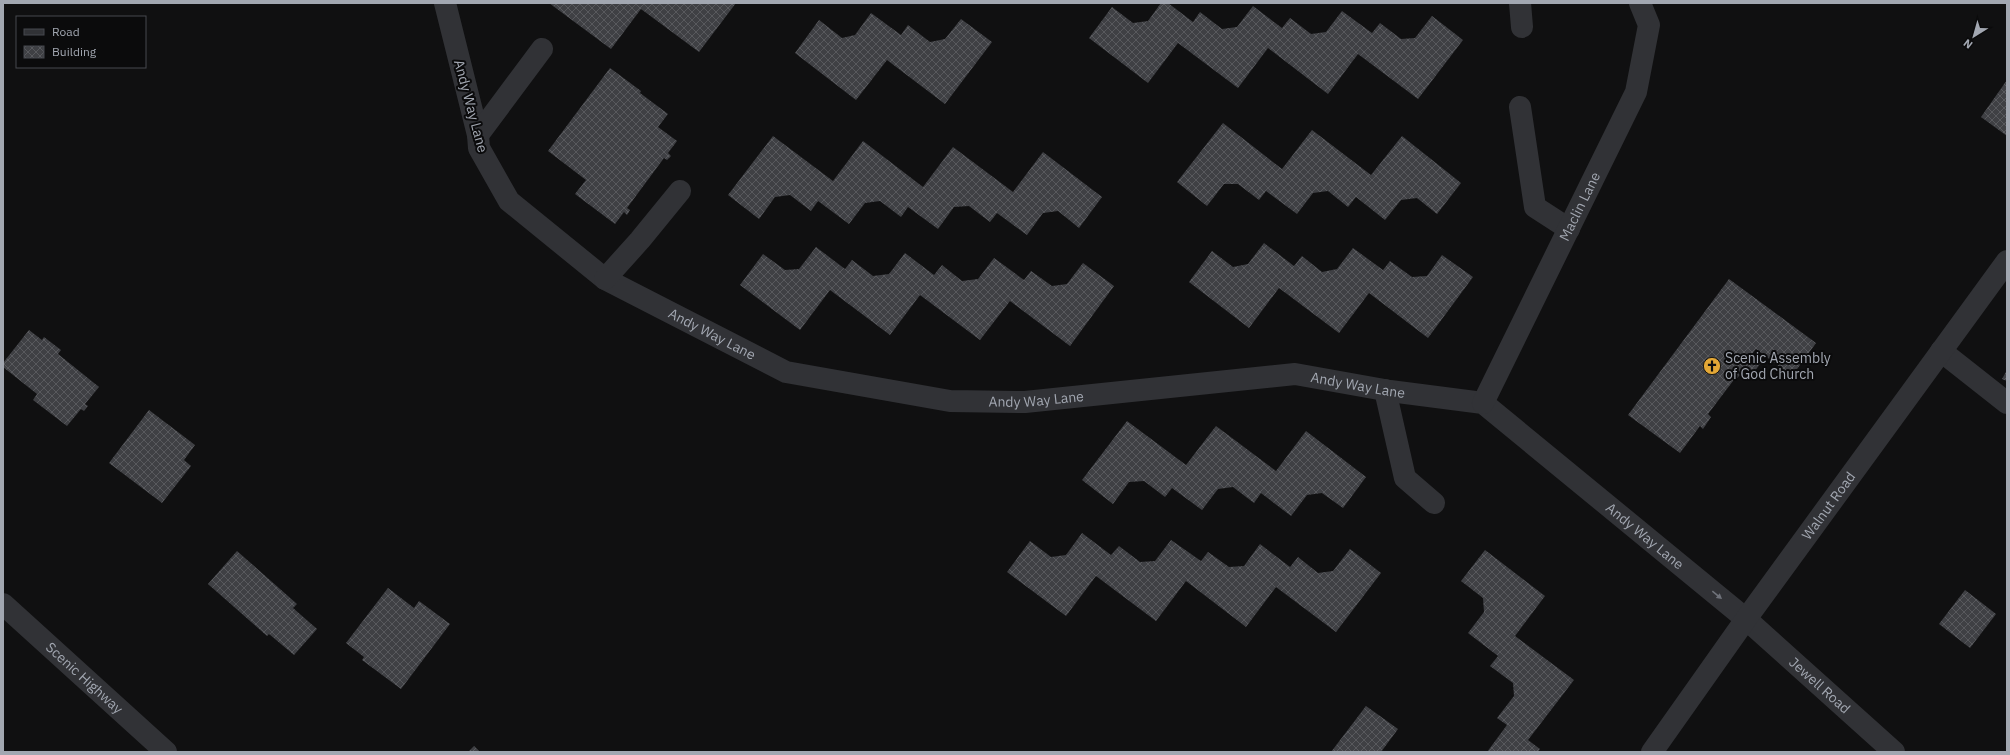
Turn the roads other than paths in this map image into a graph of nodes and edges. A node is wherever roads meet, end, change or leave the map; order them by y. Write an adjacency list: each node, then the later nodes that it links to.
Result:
1 (445, 3): 7 (street, Andy Way Lane)
2 (1520, 3): 4 (street)
3 (1640, 3): 9 (street, Maclin Lane)
4 (1522, 27)
5 (542, 49): 7 (street)
6 (1520, 107): 9 (street)
7 (478, 135): 11 (street, Andy Way Lane)
8 (680, 191): 11 (street)
9 (1569, 230): 14 (street, Maclin Lane)
10 (2007, 261): 12 (street, Walnut Road)
11 (605, 279): 13 (street, Andy Way Lane)
12 (1941, 351): 15 (street); 18 (street, Walnut Road)
13 (1385, 390): 14 (street, Andy Way Lane); 16 (street)
14 (1484, 403): 18 (street, Andy Way Lane, one-way to 18)
15 (2007, 403)
16 (1434, 502)
17 (3, 604): 19 (street, Scenic Highway)
18 (1746, 619): 20 (street, Walnut Road); 21 (street, Jewell Road)
19 (166, 752)
20 (1652, 752)
21 (1894, 752)

